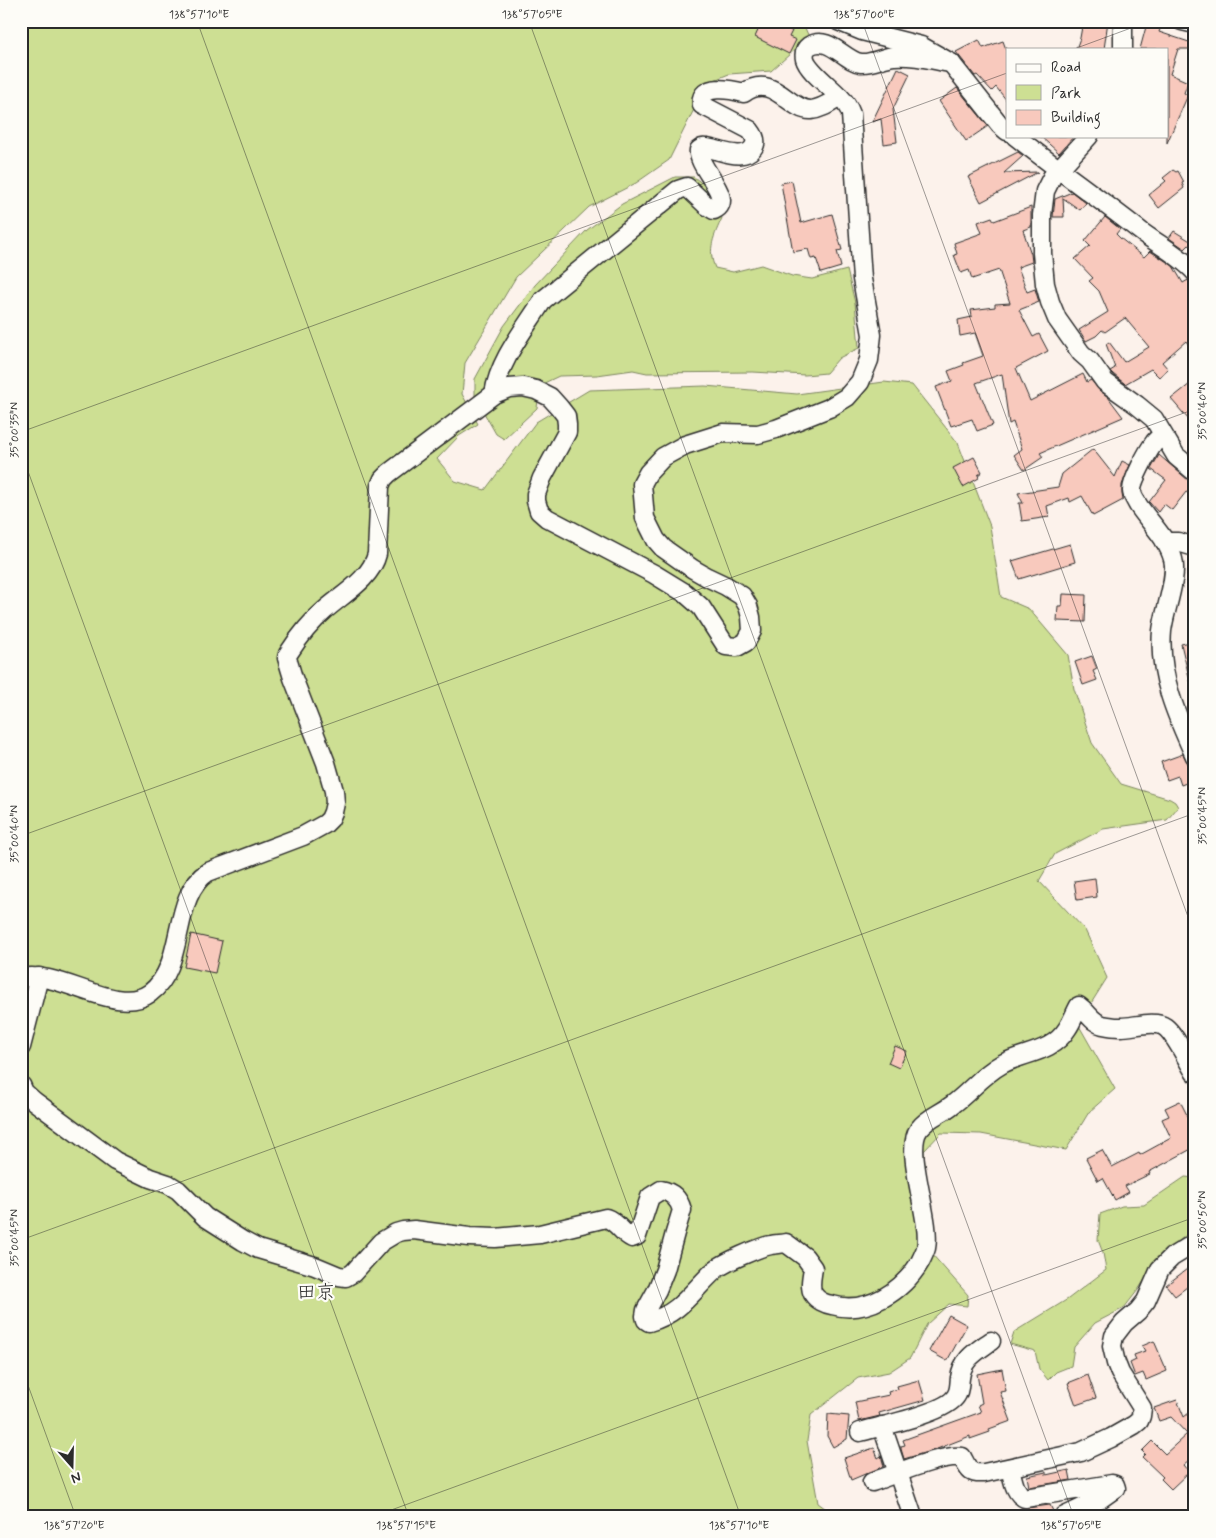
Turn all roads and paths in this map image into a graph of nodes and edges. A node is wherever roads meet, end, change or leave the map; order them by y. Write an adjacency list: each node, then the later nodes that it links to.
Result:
1 (838, 21): 6 (street)
2 (1123, 21): 5 (street)
3 (1182, 21): 4 (street)
4 (1195, 24)
5 (1123, 48)
6 (951, 63): 7 (street); 8 (street)
7 (840, 97): 13 (street); 13 (street)
8 (1006, 129)
9 (1017, 138): 11 (street)
10 (1087, 138): 11 (street)
11 (1058, 171): 12 (street); 14 (street)
12 (1195, 272)
13 (494, 394): 19 (street)
14 (1163, 436): 15 (street); 16 (street)
15 (1195, 472)
16 (1165, 542): 17 (street); 18 (street)
17 (1195, 547)
18 (1195, 756)
19 (39, 977): 20 (street); 21 (street)
20 (21, 978)
21 (21, 1047)
22 (1195, 1073): 23 (street)
23 (21, 1085)
24 (1195, 1244): 28 (street)
25 (991, 1341): 26 (street)
26 (882, 1426): 27 (street); 29 (street)
27 (860, 1432)
28 (1010, 1468): 29 (street); 32 (street)
29 (898, 1473): 30 (street); 31 (street)
30 (872, 1482)
31 (912, 1517)
32 (1063, 1517)

